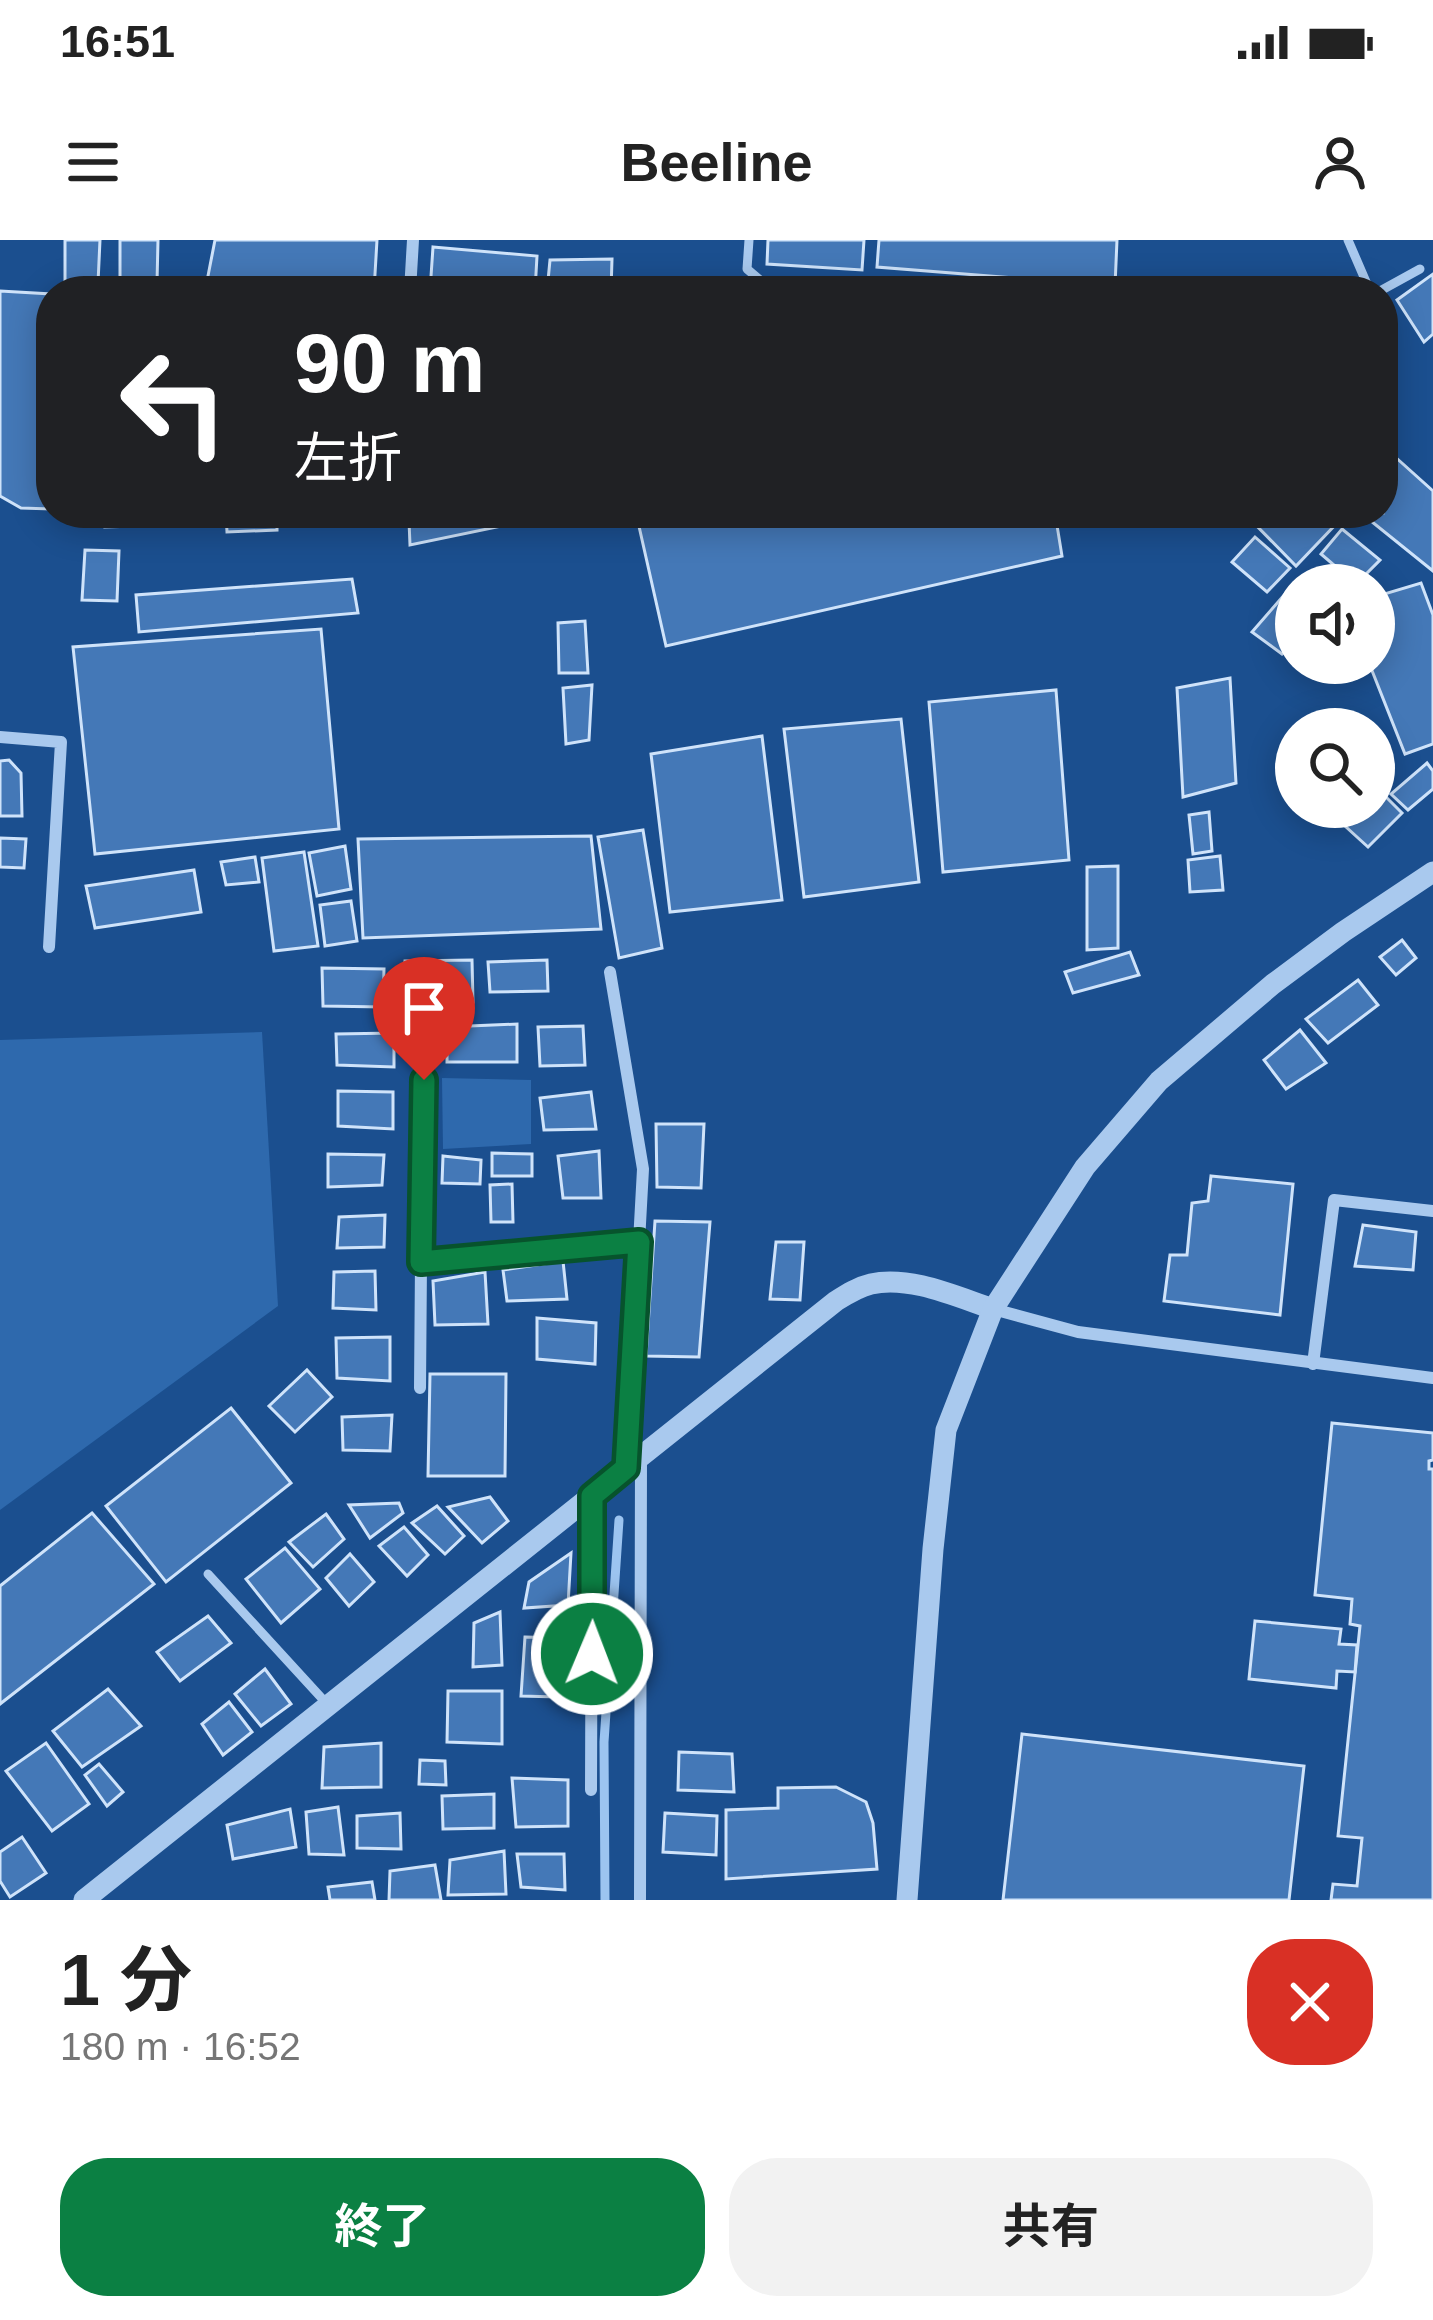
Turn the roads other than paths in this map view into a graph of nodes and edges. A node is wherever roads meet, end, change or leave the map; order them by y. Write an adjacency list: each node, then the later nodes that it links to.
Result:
1 (413, 240): 5 (street)
2 (749, 240): 6 (lane)
3 (1348, 240): 7 (lane)
4 (1420, 269): 8 (lane)
5 (411, 276)
6 (755, 276)
7 (1364, 276)
8 (1398, 281)
9 (0, 736): 11 (street)
10 (1433, 872): 17 (street)
11 (49, 947)
12 (610, 972): 15 (street)
13 (425, 1035): 16 (street)
14 (1433, 1211): 18 (street)
15 (639, 1242): 16 (street); 21 (street)
16 (421, 1262): 20 (street)
17 (993, 1309): 18 (street); 21 (street); 28 (street)
18 (1313, 1364): 19 (street)
19 (1433, 1378)
20 (420, 1388)
21 (634, 1462): 22 (street); 27 (street)
22 (592, 1496): 24 (street); 25 (street)
23 (208, 1574): 24 (lane)
24 (328, 1706): 26 (street)
25 (591, 1790)
26 (85, 1900)
27 (640, 1900)
28 (907, 1900)

